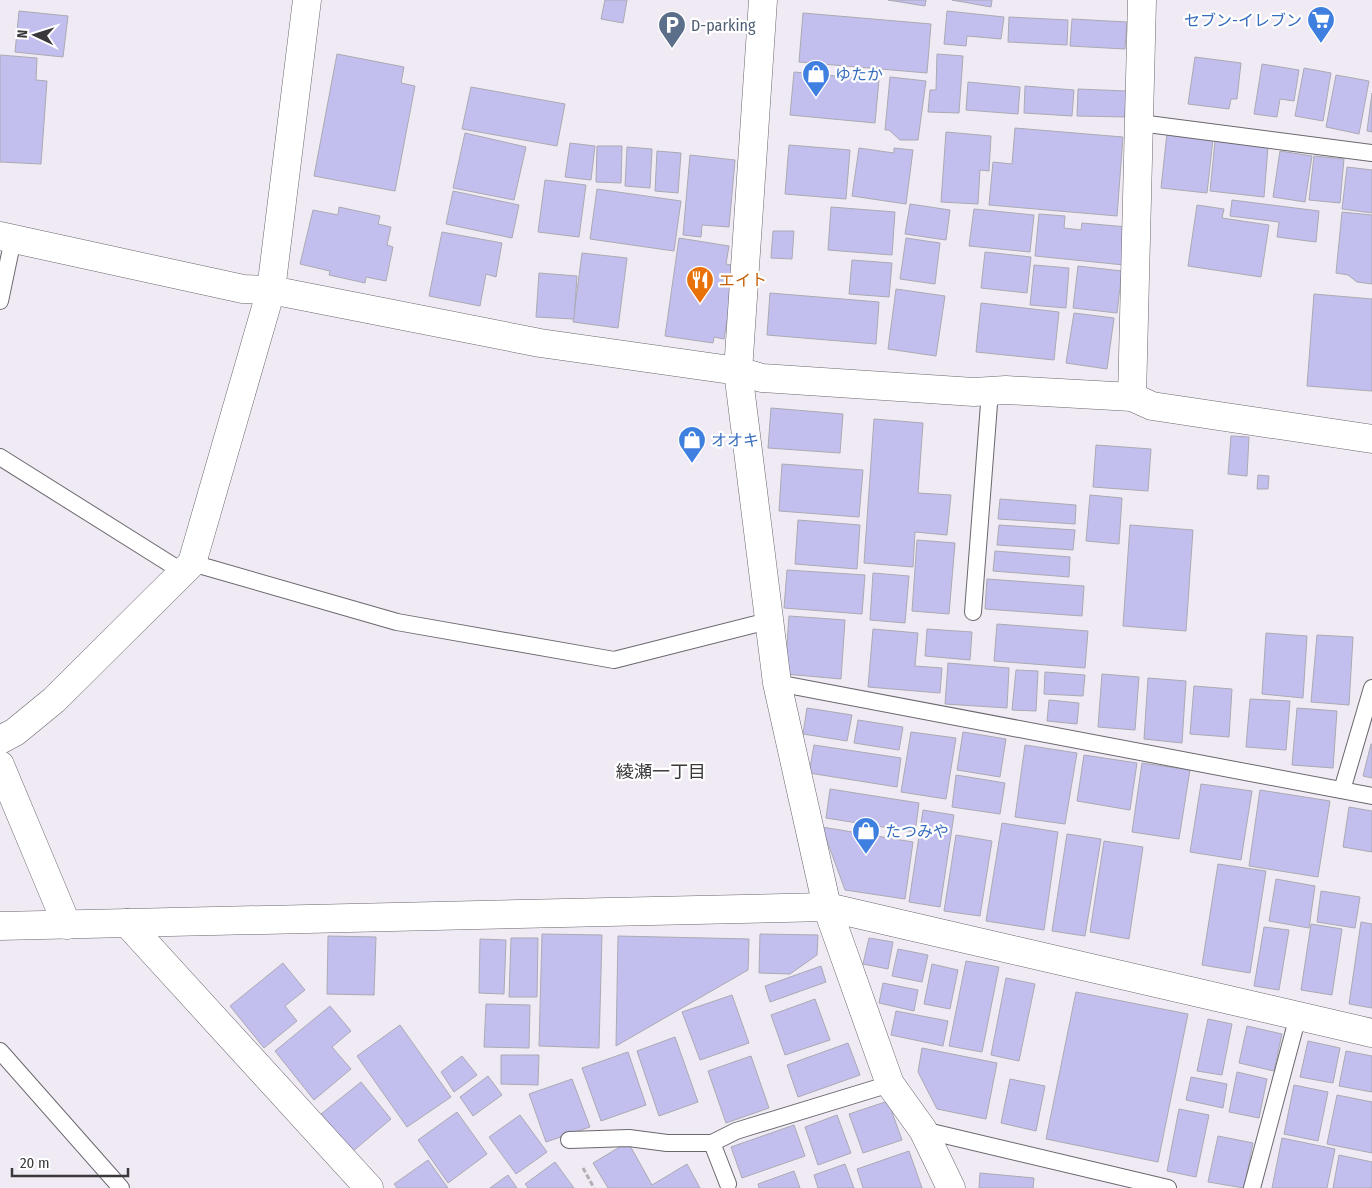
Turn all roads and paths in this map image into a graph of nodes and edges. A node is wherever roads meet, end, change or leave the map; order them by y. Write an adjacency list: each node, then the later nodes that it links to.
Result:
1 (306, 0): 7 (street)
2 (763, 0): 9 (street)
3 (1142, 0): 4 (street)
4 (1140, 123): 5 (lane); 11 (street)
5 (1372, 153)
6 (6, 237): 7 (street); 8 (lane)
7 (271, 290): 9 (street); 14 (street)
8 (0, 301)
9 (738, 371): 10 (street); 16 (street)
10 (990, 391): 11 (street); 15 (lane)
11 (1132, 397): 12 (street)
12 (1372, 439)
13 (0, 457): 14 (lane)
14 (187, 568): 16 (lane); 19 (street)
15 (973, 612)
16 (768, 620): 17 (street)
17 (777, 682): 21 (lane); 23 (street)
18 (1372, 688): 21 (lane)
19 (0, 740)
20 (0, 765): 25 (street)
21 (1342, 790): 22 (lane)
22 (1372, 796)
23 (826, 906): 24 (street); 27 (street); 30 (street)
24 (126, 923): 25 (street); 36 (street)
25 (67, 925): 26 (street)
26 (0, 926)
27 (1298, 1016): 28 (street); 39 (lane)
28 (1372, 1033)
29 (0, 1051): 35 (lane)
30 (890, 1084): 31 (street); 33 (lane)
31 (923, 1130): 37 (street); 38 (lane)
32 (570, 1140): 33 (lane)
33 (712, 1143): 34 (lane)
34 (728, 1184)
35 (121, 1188)
36 (369, 1188)
37 (952, 1188)
38 (1168, 1188)
39 (1252, 1188)

